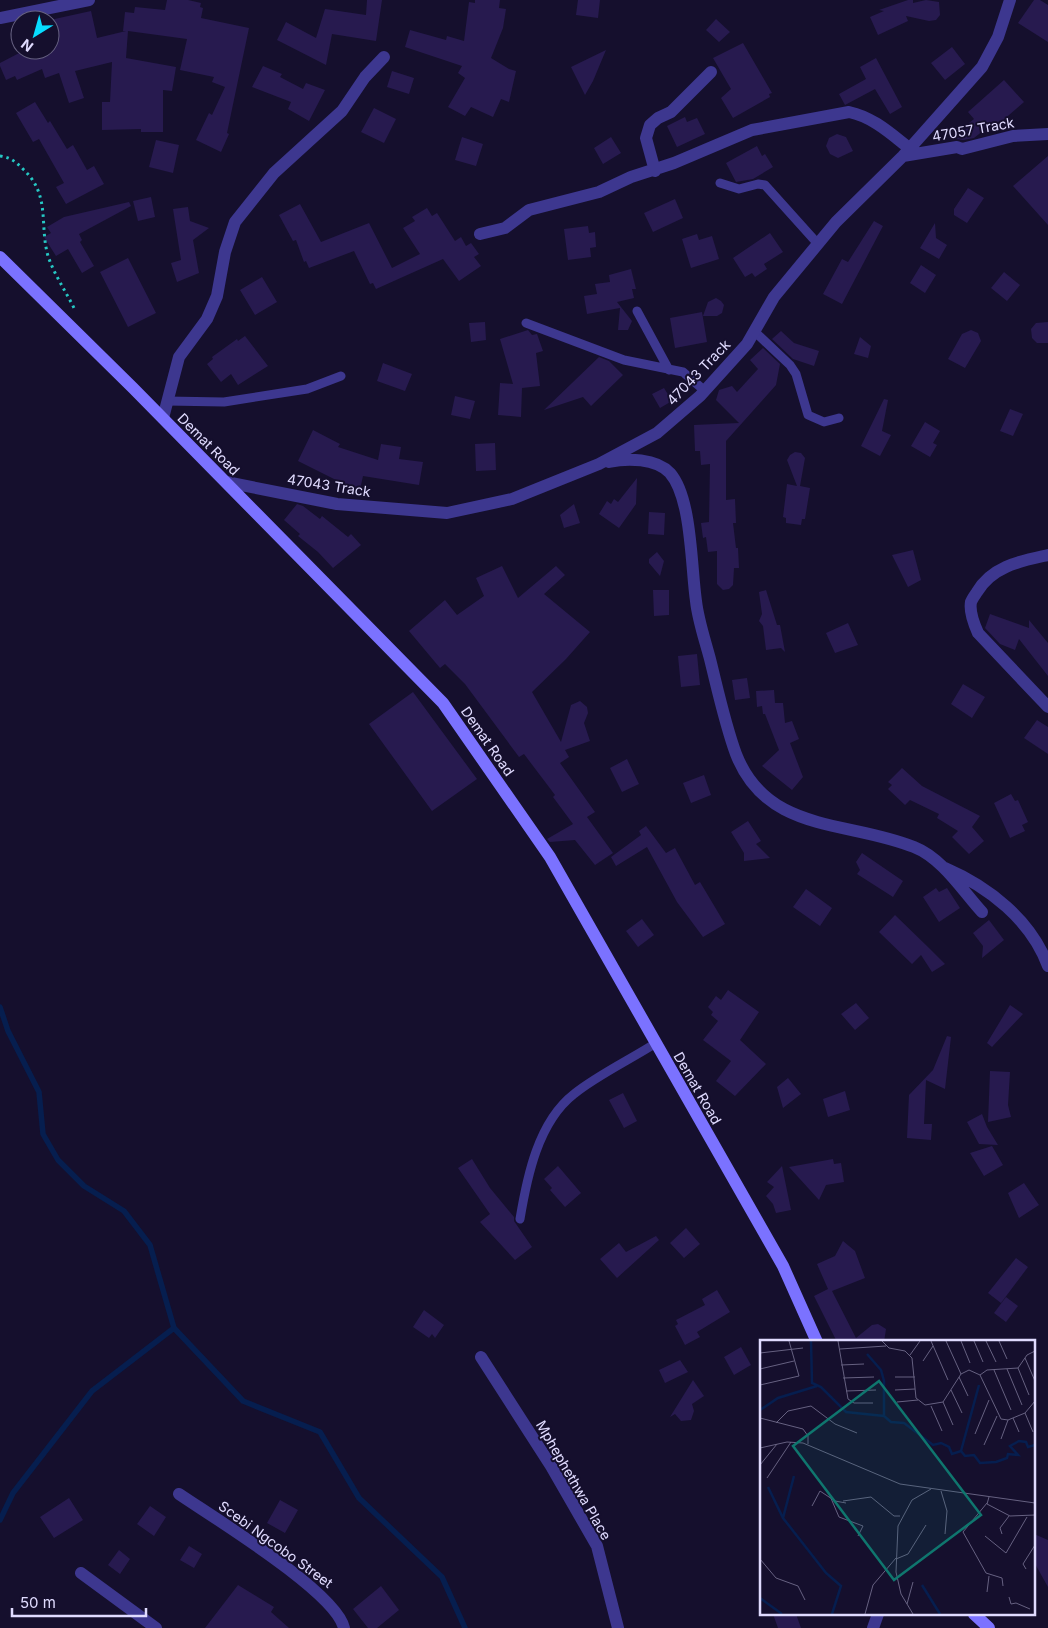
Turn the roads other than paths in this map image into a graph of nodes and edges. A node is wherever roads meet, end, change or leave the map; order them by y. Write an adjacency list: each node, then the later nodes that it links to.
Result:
1 (89, 0): 3 (street)
2 (1010, 0): 7 (street, 47043 Track)
3 (0, 18)
4 (384, 57): 19 (street)
5 (711, 72): 8 (street)
6 (1048, 134): 7 (street, 47057 Track)
7 (906, 152): 8 (street); 11 (street, 47043 Track)
8 (654, 171): 10 (street)
9 (720, 183): 11 (lane)
10 (480, 234)
11 (818, 244): 15 (street, 47043 Track)
12 (0, 257): 20 (street, Demat Road)
13 (637, 311): 16 (lane)
14 (526, 323): 16 (lane)
15 (754, 331): 18 (street, 47043 Track); 21 (lane)
16 (669, 370): 18 (lane)
17 (340, 376): 19 (lane)
18 (705, 391): 22 (street, 47043 Track)
19 (167, 400): 20 (street)
20 (163, 418): 23 (street, Demat Road)
21 (839, 418)
22 (599, 464): 23 (street, 47043 Track); 26 (street)
23 (226, 482): 29 (street, Demat Road)
24 (1048, 555): 25 (street)
25 (1048, 707)
26 (943, 868): 27 (street); 28 (street)
27 (982, 912)
28 (1048, 966)
29 (656, 1043): 30 (lane); 31 (street, Demat Road)
30 (520, 1219)
31 (817, 1340)
32 (481, 1357): 39 (street, Mphephethwa Place)
33 (179, 1494): 38 (street, Scebi Ngcobo Street)
34 (80, 1573): 37 (street)
35 (877, 1616): 40 (street)
36 (976, 1616): 41 (street)
37 (156, 1628)
38 (344, 1628)
39 (618, 1628)
40 (873, 1628)
41 (989, 1628)

